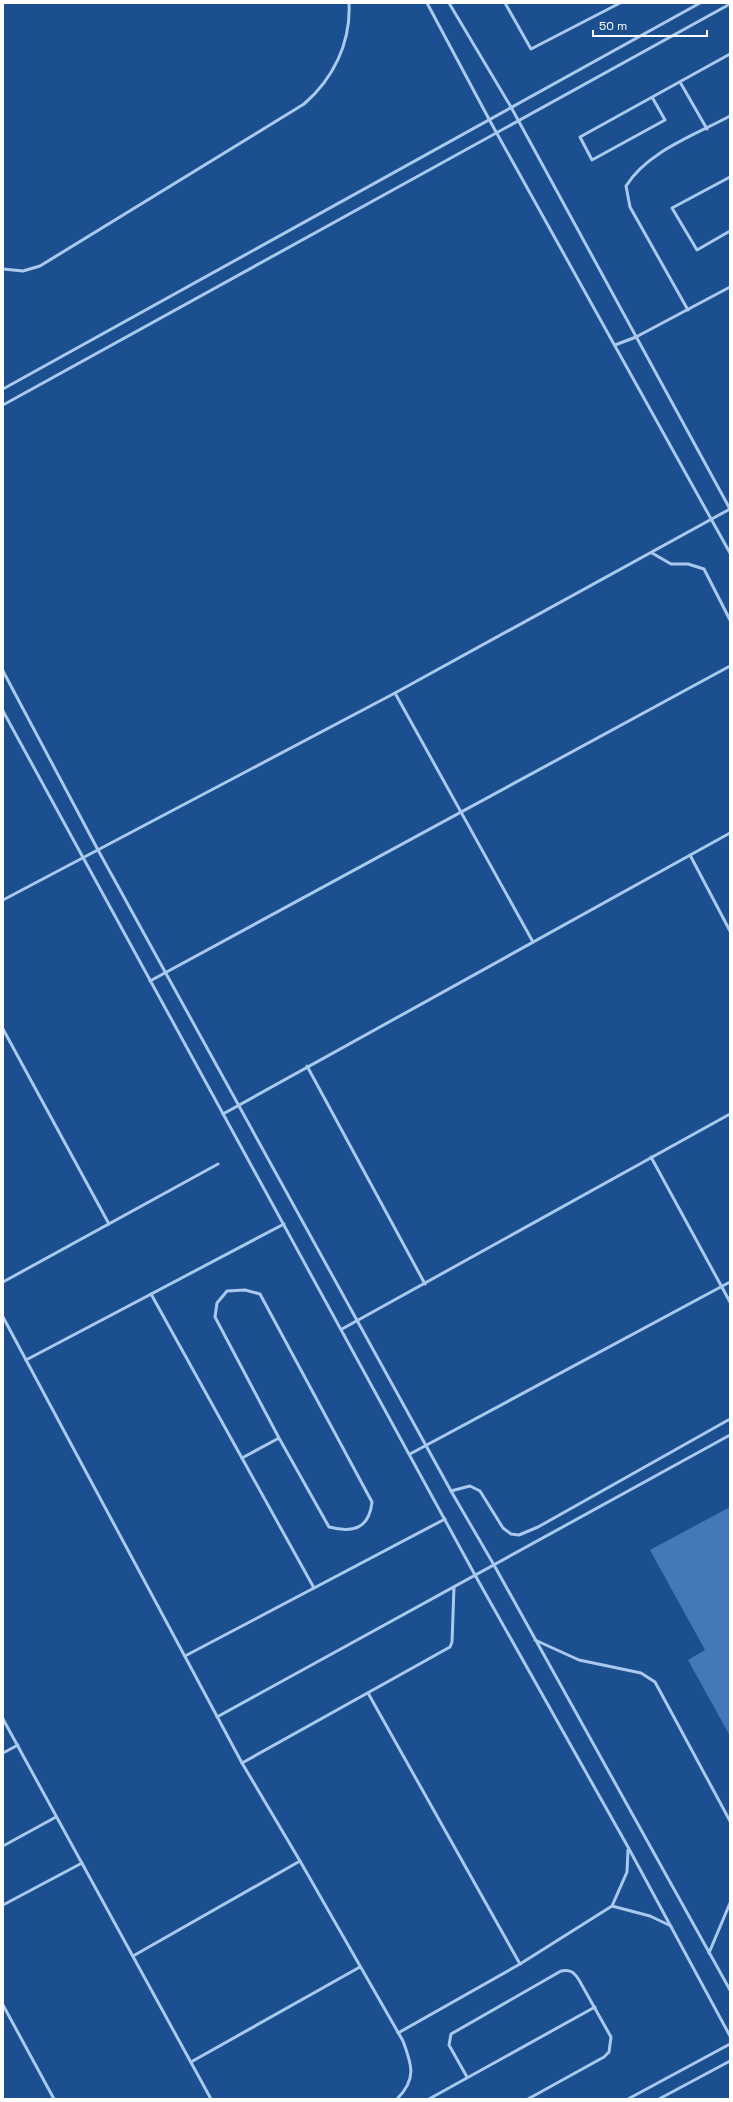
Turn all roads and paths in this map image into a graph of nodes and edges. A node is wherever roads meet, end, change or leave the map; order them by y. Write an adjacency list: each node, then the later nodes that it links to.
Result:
1 (349, 3): 19 (lane)
2 (427, 3): 14 (lane)
3 (449, 3): 11 (lane)
4 (506, 3): 5 (lane)
5 (620, 3)
6 (700, 3): 11 (lane)
7 (730, 4): 13 (lane)
8 (730, 54): 9 (lane)
9 (680, 82): 10 (lane); 15 (lane)
10 (652, 97): 10 (lane)
11 (511, 107): 13 (lane); 14 (lane)
12 (730, 116): 15 (lane)
13 (519, 120): 16 (lane); 22 (lane)
14 (490, 121): 16 (lane); 24 (lane)
15 (707, 129): 21 (lane)
16 (497, 133): 23 (lane); 25 (lane)
17 (730, 177): 18 (lane)
18 (730, 231)
19 (3, 269)
20 (730, 288): 21 (lane)
21 (688, 310): 22 (lane)
22 (636, 337): 23 (lane); 26 (lane)
23 (614, 345): 27 (lane)
24 (3, 389)
25 (3, 405)
26 (730, 509): 27 (lane)
27 (710, 518): 28 (lane); 29 (lane)
28 (652, 553): 30 (lane); 33 (lane)
29 (730, 553)
30 (730, 620)
31 (730, 666): 35 (lane)
32 (3, 671): 37 (lane)
33 (395, 693): 35 (lane); 37 (lane)
34 (3, 711): 39 (lane)
35 (460, 811): 42 (lane); 43 (lane)
36 (730, 833): 38 (lane)
37 (98, 850): 39 (lane); 43 (lane)
38 (690, 855): 41 (lane); 42 (lane)
39 (83, 857): 40 (lane); 44 (lane)
40 (3, 900)
41 (730, 931)
42 (532, 942): 46 (lane)
43 (165, 973): 44 (lane); 47 (lane)
44 (150, 981): 48 (lane)
45 (3, 1029): 52 (lane)
46 (307, 1066): 47 (lane); 56 (lane)
47 (238, 1105): 48 (lane); 61 (lane)
48 (224, 1114): 53 (lane)
49 (730, 1114): 50 (lane)
50 (652, 1157): 56 (lane); 57 (lane)
51 (218, 1164): 52 (lane)
52 (109, 1224): 54 (lane)
53 (284, 1224): 58 (lane); 62 (lane)
54 (3, 1282)
55 (730, 1282): 57 (lane)
56 (425, 1284): 61 (lane)
57 (722, 1286): 59 (lane); 67 (lane)
58 (151, 1294): 63 (lane); 69 (lane)
59 (730, 1302)
60 (3, 1317): 63 (lane)
61 (358, 1322): 62 (lane); 67 (lane)
62 (342, 1330): 68 (lane)
63 (26, 1360): 77 (lane)
64 (730, 1419): 70 (lane)
65 (730, 1435): 72 (lane)
66 (279, 1438): 66 (lane); 69 (lane)
67 (426, 1446): 68 (lane); 70 (lane)
68 (410, 1454): 71 (lane)
69 (242, 1458): 75 (lane)
70 (451, 1491): 72 (lane)
71 (445, 1519): 73 (lane); 75 (lane)
72 (494, 1565): 73 (lane); 76 (lane)
73 (475, 1575): 74 (lane); 87 (lane)
74 (454, 1587): 78 (lane); 79 (lane)
75 (314, 1588): 77 (lane)
76 (535, 1640): 85 (lane); 94 (lane)
77 (185, 1656): 79 (lane)
78 (368, 1693): 83 (lane); 96 (lane)
79 (217, 1717): 83 (lane)
80 (3, 1719): 81 (lane)
81 (18, 1745): 82 (lane); 84 (lane)
82 (3, 1753)
83 (242, 1763): 88 (lane)
84 (56, 1817): 86 (lane); 89 (lane)
85 (730, 1821)
86 (3, 1846)
87 (628, 1847): 92 (lane); 93 (lane)
88 (300, 1861): 95 (lane); 97 (lane)
89 (82, 1863): 91 (lane); 95 (lane)
90 (730, 1903): 94 (lane)
91 (3, 1905)
92 (612, 1906): 93 (lane); 96 (lane)
93 (671, 1927): 102 (lane)
94 (709, 1953): 98 (lane)
95 (132, 1956): 105 (lane)
96 (520, 1964): 101 (lane)
97 (360, 1967): 101 (lane); 105 (lane)
98 (730, 1990)
99 (3, 2005): 107 (lane)
100 (594, 2007): 106 (lane); 106 (lane); 111 (lane)
101 (398, 2033): 109 (lane)
102 (730, 2036)
103 (730, 2044): 112 (lane)
104 (730, 2061): 113 (lane)
105 (191, 2062): 108 (lane)
106 (467, 2077): 110 (lane)
107 (54, 2099)
108 (211, 2099)
109 (397, 2099)
110 (429, 2099)
111 (528, 2099)
112 (628, 2099)
113 (658, 2099)

